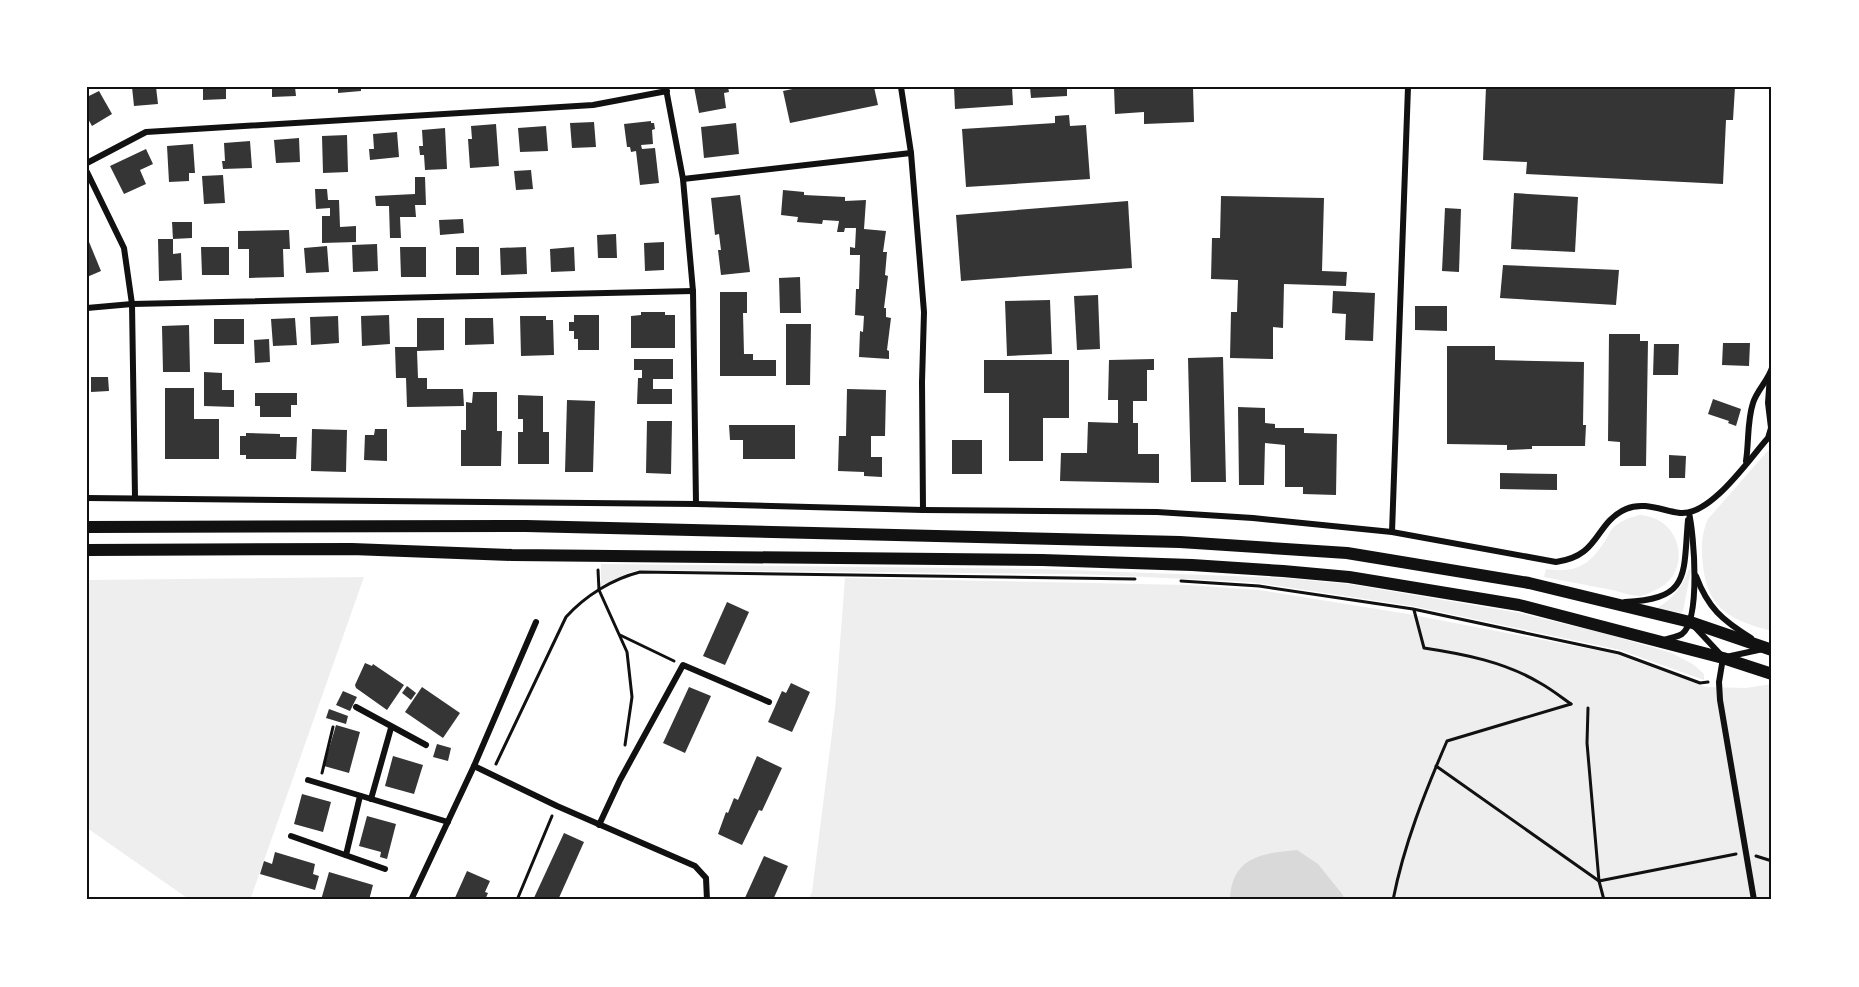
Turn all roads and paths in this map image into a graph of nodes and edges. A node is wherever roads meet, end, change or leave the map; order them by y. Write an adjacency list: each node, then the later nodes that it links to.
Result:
1 (901, 87): 4 (street)
2 (1408, 87): 19 (street)
3 (667, 89): 5 (street); 7 (street)
4 (911, 153): 7 (street); 16 (street)
5 (87, 163)
6 (87, 172): 9 (street)
7 (683, 179): 8 (street)
8 (693, 291): 9 (street); 15 (street)
9 (132, 304): 10 (street); 13 (street)
10 (87, 308)
11 (1771, 372): 12 (street); 12 (street)
12 (1746, 463): 17 (street)
13 (135, 497): 14 (street); 15 (street)
14 (87, 498)
15 (696, 504): 16 (street)
16 (923, 510): 19 (street)
17 (1689, 513): 19 (street); 22 (street); 26 (street)
18 (87, 527): 26 (main road)
19 (1392, 532)
20 (87, 550): 21 (main road)
21 (597, 556): 25 (path); 31 (main road)
22 (1695, 574): 29 (street); 32 (street)
23 (1143, 579): 25 (path)
24 (1179, 580): 27 (path)
25 (599, 590): 30 (path); 45 (path)
26 (1610, 602): 29 (main road)
27 (1413, 609): 36 (path); 44 (path)
28 (536, 622): 43 (street)
29 (1690, 622): 31 (street); 32 (main road); 33 (street)
30 (620, 635): 34 (path); 47 (path)
31 (1660, 642): 33 (main road)
32 (1769, 649): 33 (street)
33 (1723, 658): 35 (main road); 36 (street)
34 (683, 665): 37 (street); 47 (street)
35 (1772, 674)
36 (1719, 682): 55 (street)
37 (769, 702)
38 (357, 707): 41 (street)
39 (1588, 708): 58 (path)
40 (333, 727): 48 (path)
41 (391, 728): 42 (street); 50 (street)
42 (426, 745)
43 (474, 766): 45 (street); 52 (street)
44 (1436, 766): 58 (path); 62 (path)
45 (491, 774): 51 (street)
46 (308, 780): 48 (street)
47 (620, 780): 53 (street)
48 (319, 783): 49 (street)
49 (360, 796): 50 (street); 56 (street)
50 (371, 799): 52 (street)
51 (556, 806): 53 (street); 60 (path)
52 (448, 822): 59 (street)
53 (599, 825): 61 (street)
54 (291, 836): 56 (street)
55 (1744, 852): 58 (path); 64 (street)
56 (346, 855): 57 (street)
57 (385, 869)
58 (1599, 881): 63 (path)
59 (411, 900)
60 (517, 900)
61 (707, 900)
62 (1393, 900)
63 (1604, 900)
64 (1754, 900)

